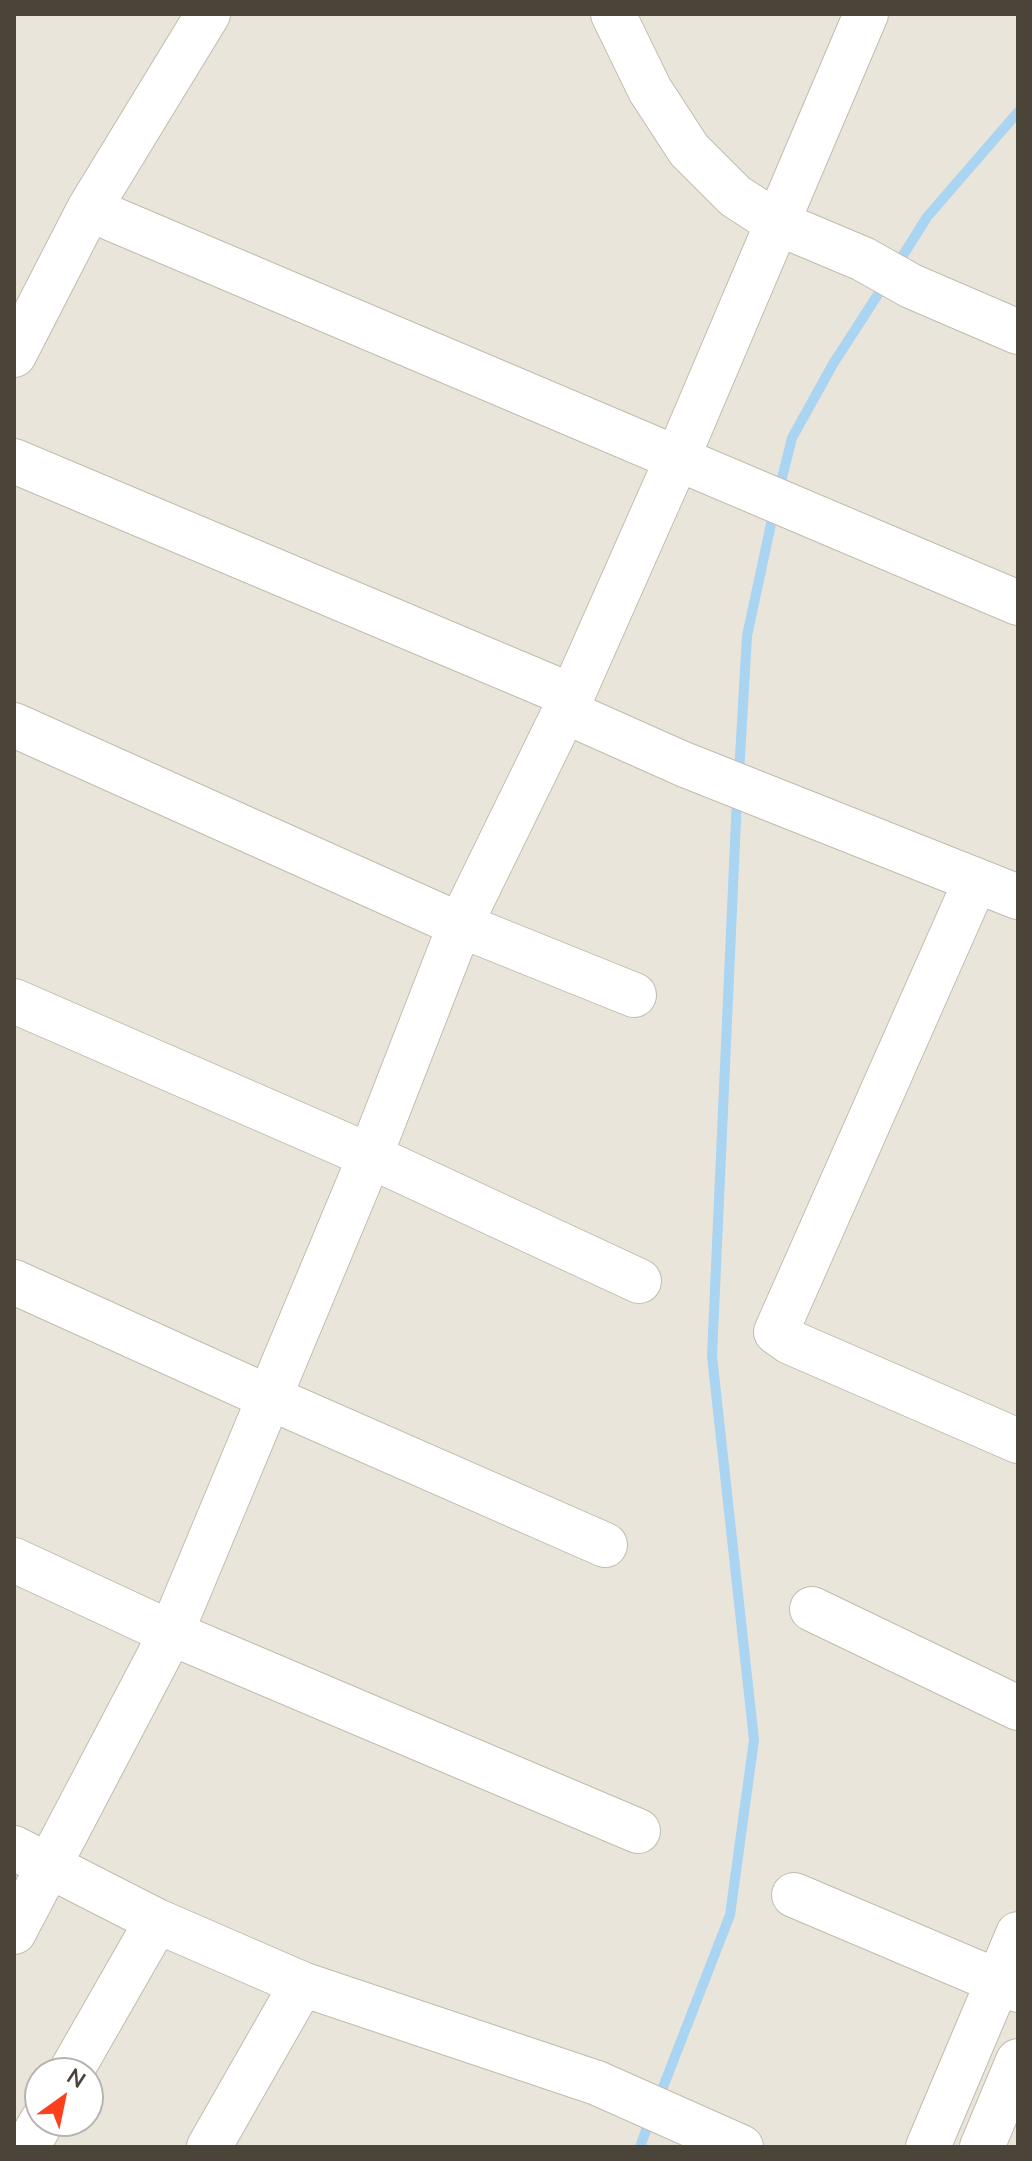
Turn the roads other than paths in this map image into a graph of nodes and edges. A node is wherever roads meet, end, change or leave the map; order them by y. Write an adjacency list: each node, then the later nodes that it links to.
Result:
1 (208, 14): 4 (street)
2 (613, 14): 5 (street)
3 (866, 14): 5 (street)
4 (89, 209): 7 (street); 8 (street)
5 (775, 222): 6 (street); 8 (street)
6 (1018, 332)
7 (14, 355)
8 (677, 459): 10 (street); 11 (street)
9 (14, 461): 11 (street)
10 (1018, 603)
11 (568, 704): 13 (street); 15 (street)
12 (14, 725): 15 (street)
13 (976, 880): 14 (street); 22 (street)
14 (1018, 897)
15 (460, 925): 16 (street); 18 (street)
16 (634, 995)
17 (14, 1001): 18 (street)
18 (370, 1156): 19 (street); 21 (street)
19 (639, 1281)
20 (14, 1282): 21 (street)
21 (268, 1397): 23 (street); 26 (street)
22 (1018, 1441)
23 (605, 1545)
24 (14, 1560): 26 (street)
25 (812, 1609): 27 (street)
26 (171, 1633): 28 (street); 29 (street)
27 (1018, 1708)
28 (638, 1831)
29 (32, 1857): 31 (street); 32 (street)
30 (794, 1895): 35 (street)
31 (157, 1921): 34 (street); 36 (street)
32 (14, 1932)
33 (1018, 1934): 35 (street)
34 (302, 1984): 38 (street); 39 (street)
35 (1008, 1985): 40 (street)
36 (79, 2057)
37 (1018, 2061): 41 (street)
38 (209, 2147)
39 (741, 2147)
40 (928, 2147)
41 (982, 2147)

